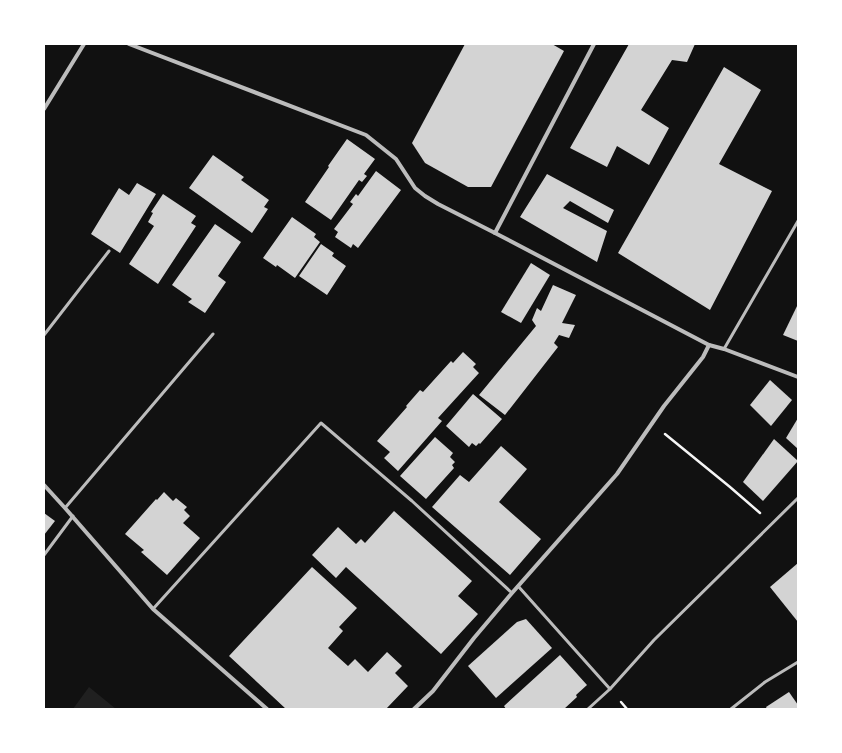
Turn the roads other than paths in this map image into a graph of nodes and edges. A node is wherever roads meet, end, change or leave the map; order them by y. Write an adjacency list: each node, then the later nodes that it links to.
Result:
1 (84, 44): 4 (street)
2 (129, 44): 6 (street)
3 (594, 44): 6 (street)
4 (44, 109)
5 (798, 221): 11 (lane)
6 (496, 233): 10 (street)
7 (109, 251): 9 (lane)
8 (213, 334): 15 (lane)
9 (44, 335)
10 (709, 345): 11 (street); 18 (street)
11 (724, 349): 12 (street)
12 (798, 377)
13 (44, 485): 15 (street)
14 (798, 498): 22 (lane)
15 (65, 508): 16 (street)
16 (72, 516): 17 (lane); 20 (street)
17 (44, 555)
18 (518, 586): 19 (street); 22 (lane)
19 (512, 593): 20 (lane); 24 (street)
20 (153, 609): 23 (street)
21 (798, 662): 26 (lane)
22 (610, 689): 25 (lane)
23 (267, 709)
24 (414, 709)
25 (588, 709)
26 (731, 709)

